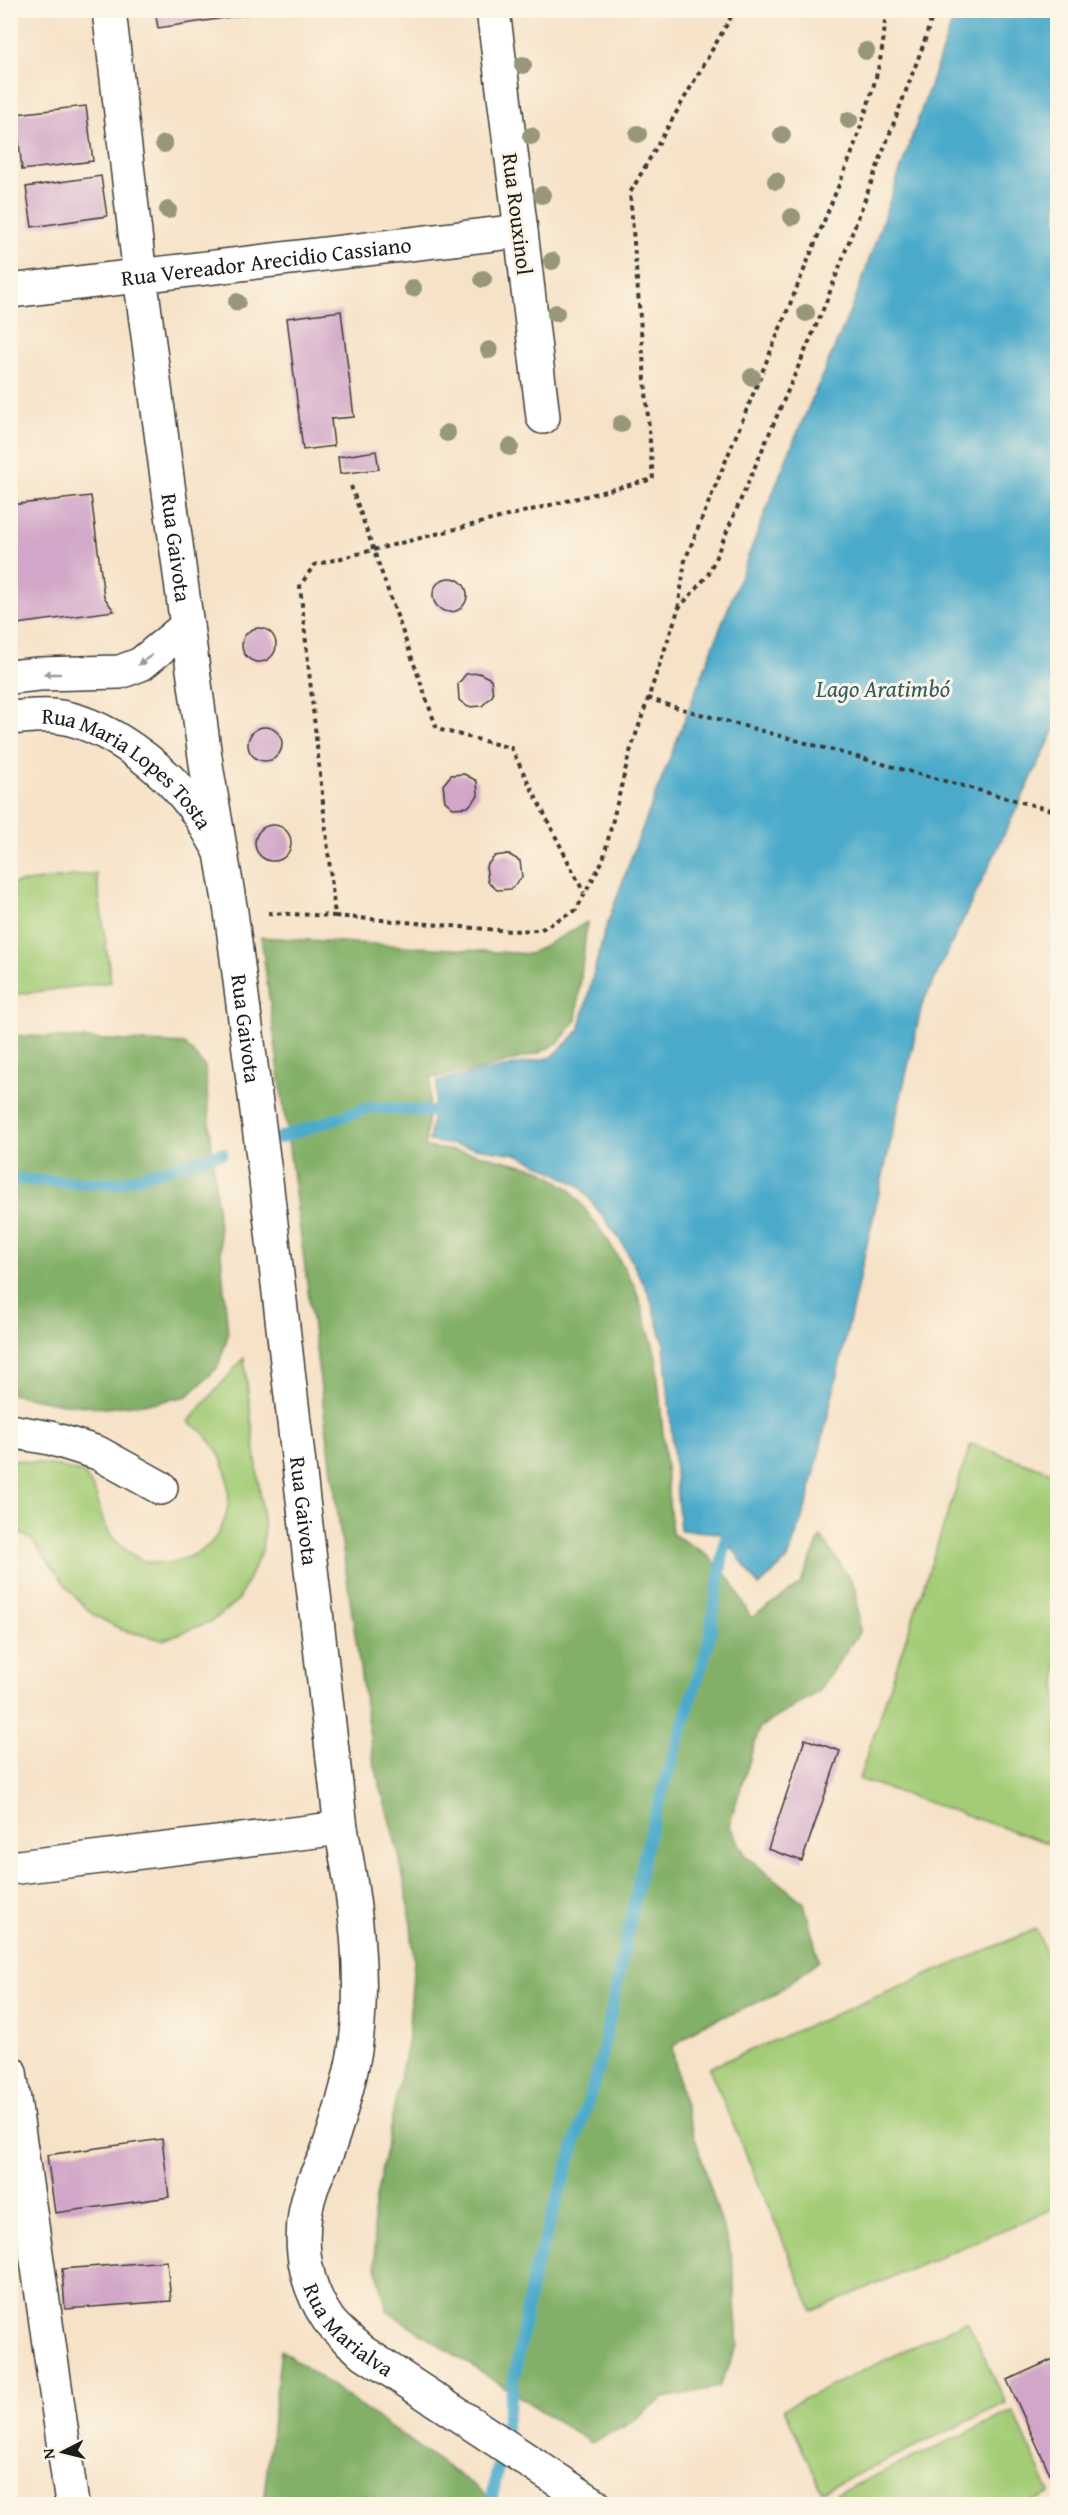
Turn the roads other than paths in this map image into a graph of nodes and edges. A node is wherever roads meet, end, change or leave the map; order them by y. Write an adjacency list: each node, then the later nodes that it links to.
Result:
1 (109, 10): 4 (street, Rua Gaivota)
2 (493, 10): 3 (street, Rua Rouxinol)
3 (521, 231): 4 (street, Rua Vereador Arecidio Cassiano); 6 (street, Rua Rouxinol)
4 (140, 276): 5 (street, Rua Vereador Arecidio Cassiano); 7 (street, Rua Gaivota)
5 (10, 291)
6 (543, 417)
7 (187, 626): 8 (street, one-way to 8); 12 (street, Rua Gaivota)
8 (93, 675): 9 (street, one-way to 9); 11 (street)
9 (10, 678)
10 (10, 718): 11 (street, Rua Maria Lopes Tosta)
11 (75, 722): 12 (street, Rua Maria Lopes Tosta)
12 (222, 853): 15 (street, Rua Gaivota)
13 (10, 1431): 14 (street)
14 (161, 1488)
15 (342, 1828): 16 (street); 17 (street, Rua Gaivota)
16 (10, 1868)
17 (355, 2050): 20 (street, Rua Marialva)
18 (10, 2072): 19 (street)
19 (72, 2505)
20 (594, 2505)

